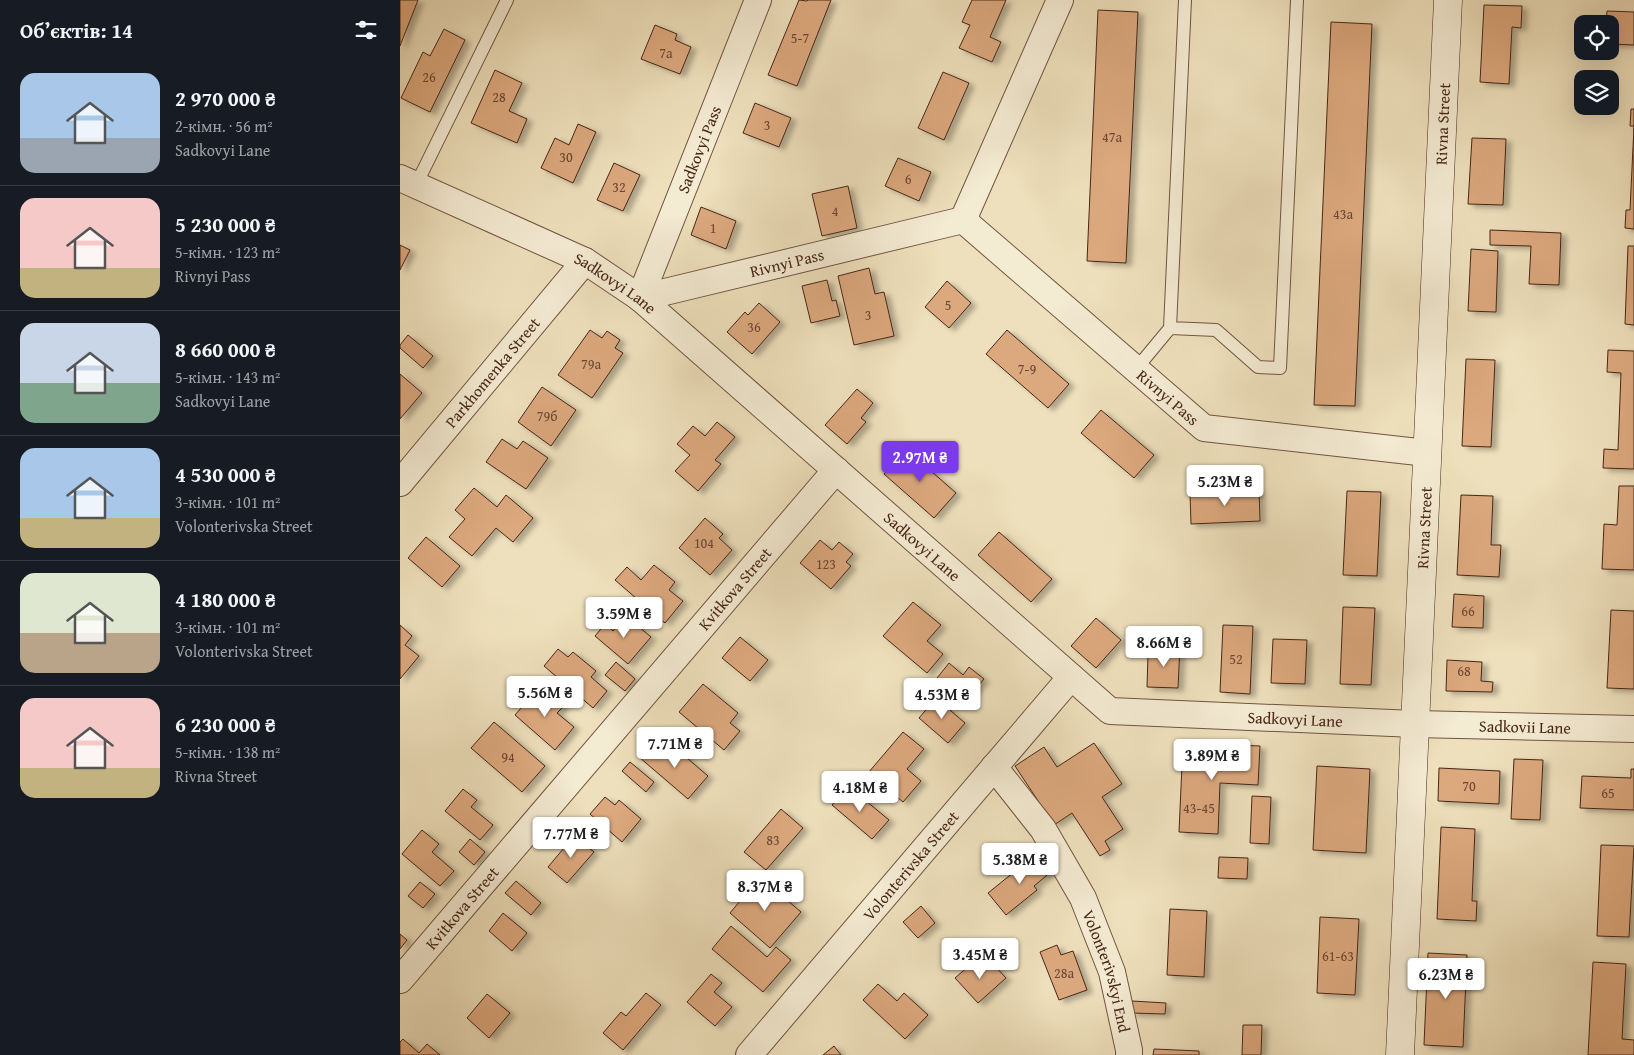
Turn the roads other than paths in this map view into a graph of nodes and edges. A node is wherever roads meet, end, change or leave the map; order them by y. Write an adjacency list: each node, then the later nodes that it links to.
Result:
1 (507, 0): 7 (lane)
2 (758, 0): 10 (street, Sadkovyi Pass)
3 (1060, 0): 8 (street)
4 (1185, 0): 11 (lane)
5 (1297, 0): 11 (lane)
6 (1448, 0): 13 (street, Rivna Street)
7 (408, 181): 9 (street, Sadkovyi Lane)
8 (964, 220): 10 (street, Rivnyi Pass); 12 (street, Rivnyi Pass)
9 (585, 261): 10 (street, Sadkovyi Lane); 15 (street, Parkhomenka Street)
10 (640, 298): 14 (street, Sadkovyi Lane)
11 (1170, 328): 12 (lane)
12 (1136, 369): 13 (street, Rivnyi Pass)
13 (1427, 453): 17 (street, Rivna Street)
14 (836, 470): 16 (street, Sadkovyi Lane); 20 (street, Kvitkova Street)
15 (400, 483)
16 (1071, 676): 17 (street, Sadkovyi Lane); 19 (street, Volonterivska Street)
17 (1415, 724): 18 (street, Sadkovii Lane); 23 (street, Rivna Street)
18 (1634, 729)
19 (994, 767): 21 (street, Volonterivska Street); 22 (street, Volonterivskyi End)
20 (400, 980)
21 (749, 1055)
22 (1129, 1055)
23 (1400, 1055)

